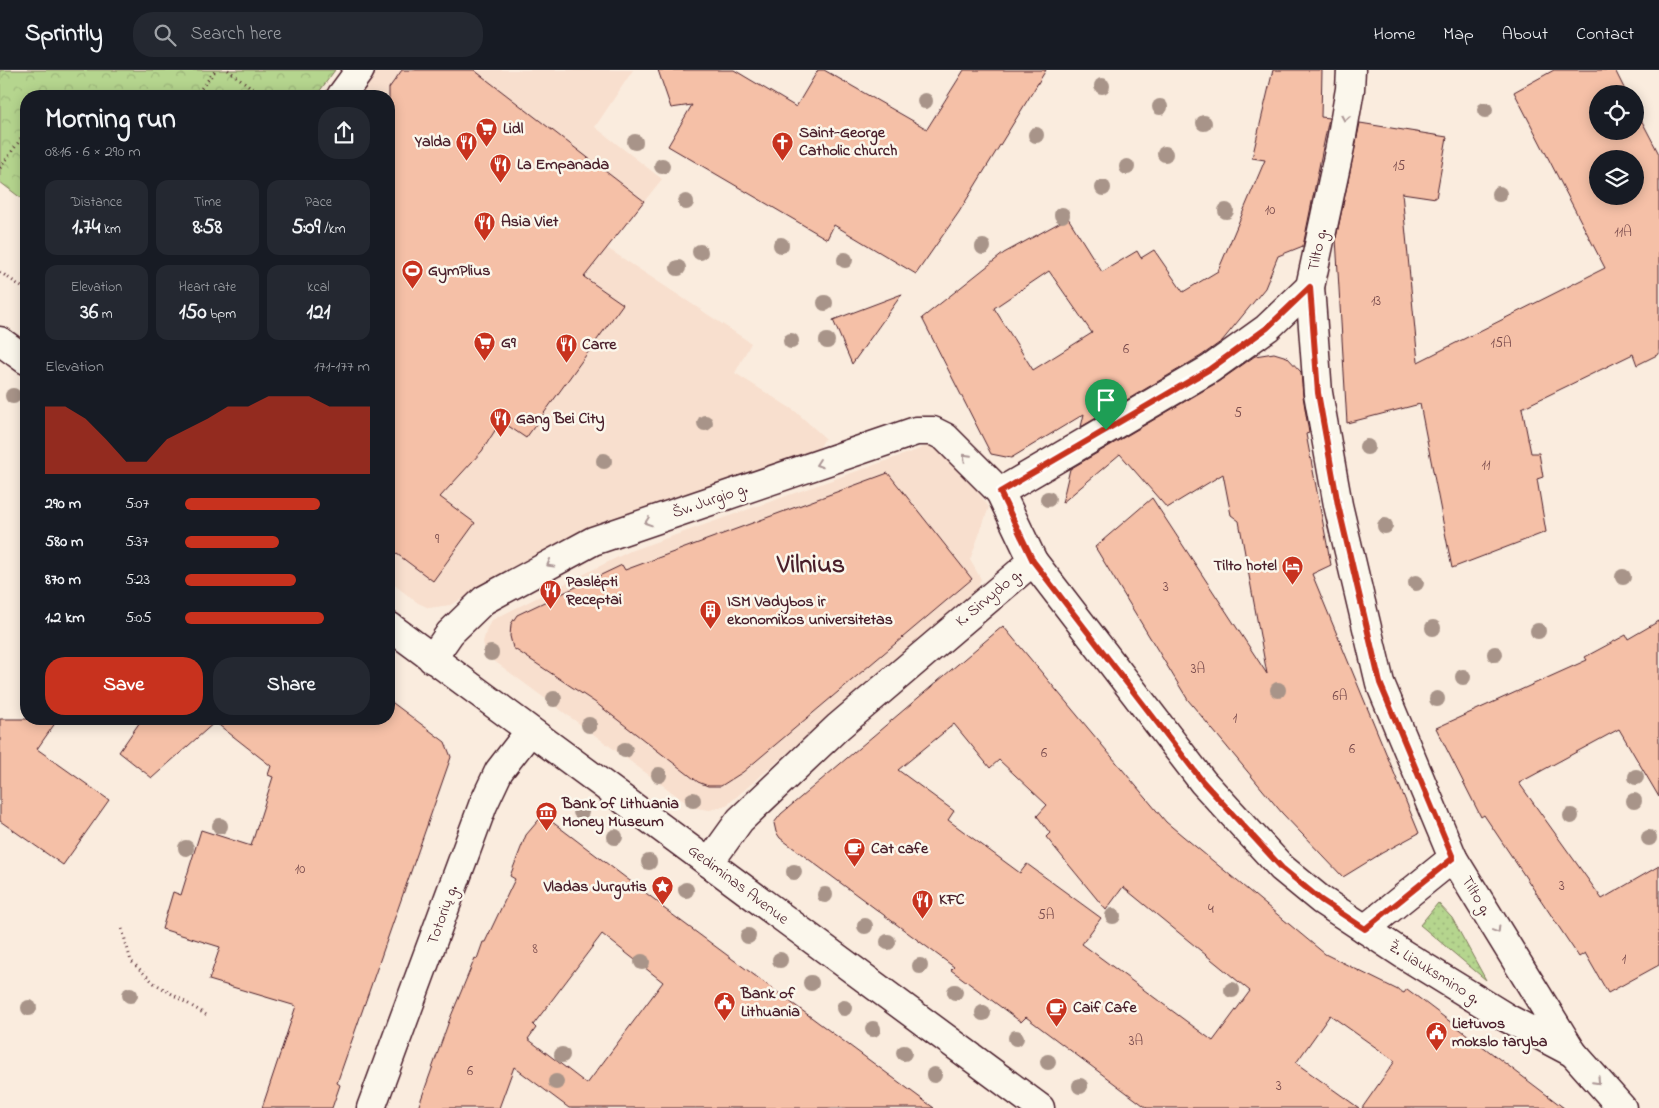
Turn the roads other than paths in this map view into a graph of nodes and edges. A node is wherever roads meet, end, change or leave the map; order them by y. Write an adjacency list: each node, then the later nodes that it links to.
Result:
1 (360, 70): 3 (street)
2 (1351, 70): 4 (street, Tilto g., one-way to 4)
3 (345, 90)
4 (1310, 287): 7 (street); 12 (street, Tilto g.)
5 (0, 341): 6 (street)
6 (20, 356)
7 (1000, 492): 8 (street, K. Sirvydo g.); 10 (street, Šv. Jurgio g., one-way to 10)
8 (1033, 561): 13 (street, K. Sirvydo g.); 14 (street, Ž. Liauksmino g.)
9 (395, 631): 10 (street, Gediminas Avenue)
10 (432, 659): 11 (street, Gediminas Avenue)
11 (530, 731): 13 (street, Gediminas Avenue); 16 (street, Totorių g.)
12 (1453, 858): 14 (street); 15 (street, Tilto g., one-way to 15)
13 (709, 863): 17 (street, Gediminas Avenue)
14 (1365, 929): 15 (street, Ž. Liauksmino g.)
15 (1573, 1053): 18 (street, Tilto g., one-way to 18)
16 (371, 1108)
17 (1040, 1108)
18 (1622, 1108)

